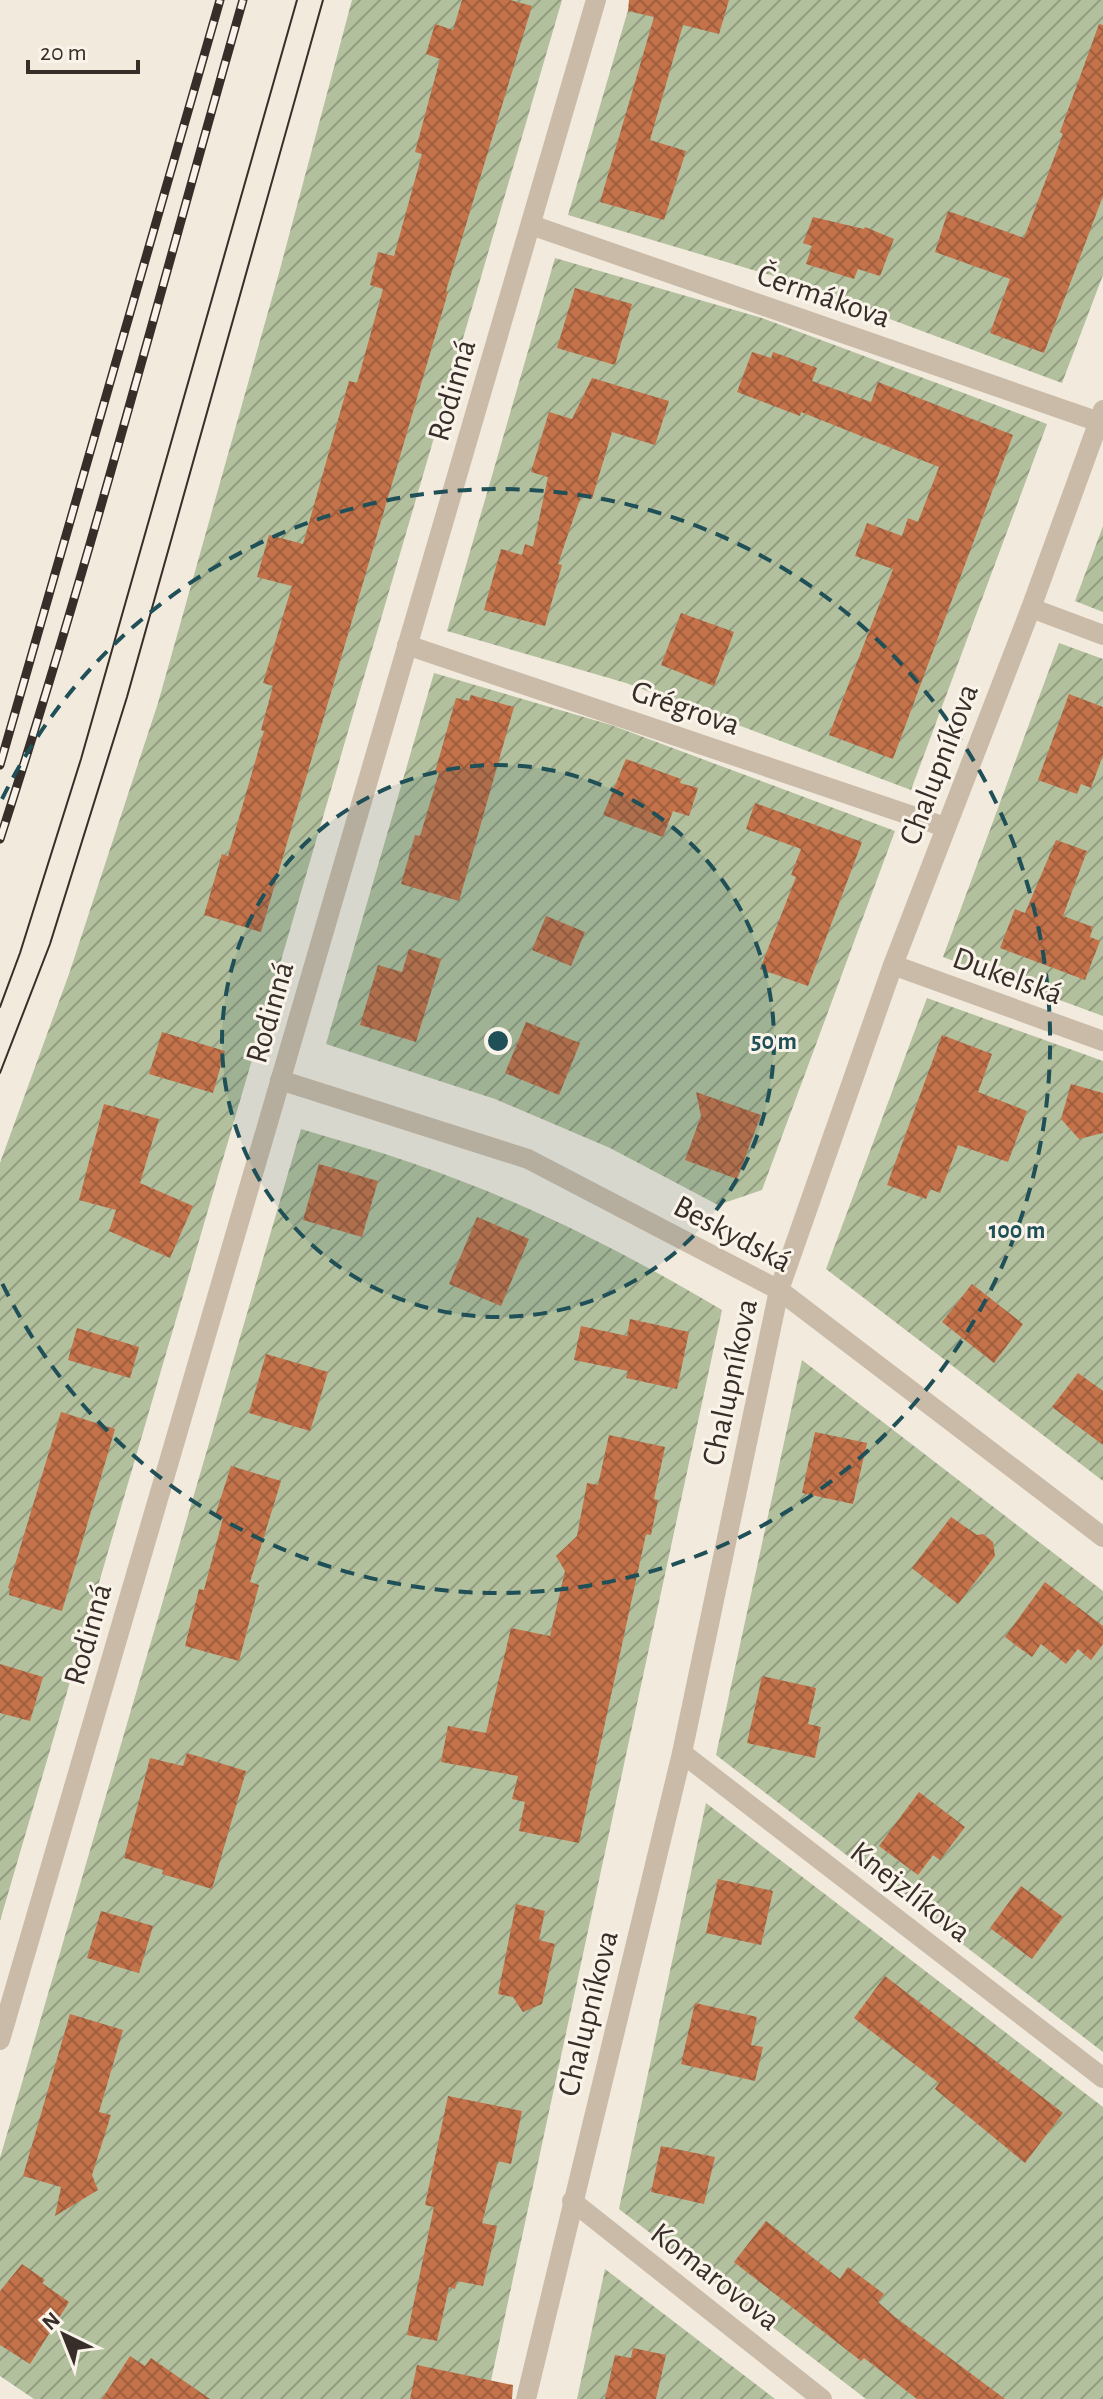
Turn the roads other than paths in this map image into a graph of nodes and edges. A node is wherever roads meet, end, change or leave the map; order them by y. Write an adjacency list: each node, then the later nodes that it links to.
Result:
1 (596, 0): 2 (street, Rodinná)
2 (531, 225): 3 (street, Čermákova); 6 (street, Rodinná)
3 (1101, 416): 4 (street, Chalupníkova)
4 (1031, 608): 5 (street); 7 (street, Chalupníkova)
5 (1103, 635)
6 (407, 645): 7 (street, Grégrova); 10 (street, Rodinná)
7 (945, 827): 8 (street, Chalupníkova)
8 (893, 965): 9 (street, Dukelská); 11 (street, Chalupníkova)
9 (1103, 1041)
10 (280, 1080): 11 (street, Beskydská); 14 (street, Rodinná)
11 (779, 1290): 12 (street, Beskydská); 13 (street, Chalupníkova)
12 (1103, 1537)
13 (682, 1753): 15 (street, Knejzlíkova); 16 (street, Chalupníkova)
14 (0, 2040)
15 (1103, 2078)
16 (572, 2201): 17 (street, Chalupníkova); 18 (street, Komarovova)
17 (526, 2399)
18 (822, 2399)

